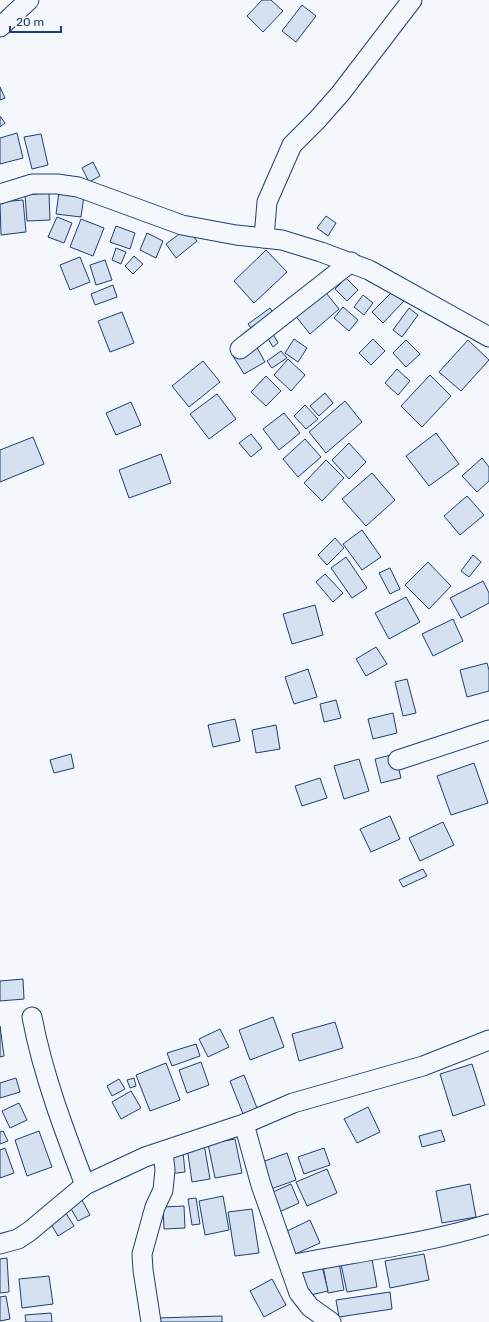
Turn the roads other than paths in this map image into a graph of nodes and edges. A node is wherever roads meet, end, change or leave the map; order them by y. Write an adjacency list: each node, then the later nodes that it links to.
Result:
1 (29, 0): 3 (street)
2 (412, 0): 5 (street)
3 (0, 27)
4 (0, 194): 5 (street)
5 (264, 238): 6 (street)
6 (352, 262): 7 (street); 8 (street)
7 (489, 337)
8 (240, 349)
9 (489, 730): 10 (street)
10 (398, 760)
11 (32, 1017): 15 (street)
12 (489, 1040): 13 (street)
13 (244, 1124): 14 (street); 18 (street)
14 (163, 1152): 15 (street); 19 (street)
15 (85, 1185): 17 (street)
16 (489, 1224): 18 (street)
17 (0, 1244)
18 (290, 1265): 20 (street)
19 (151, 1322)
20 (331, 1322)

